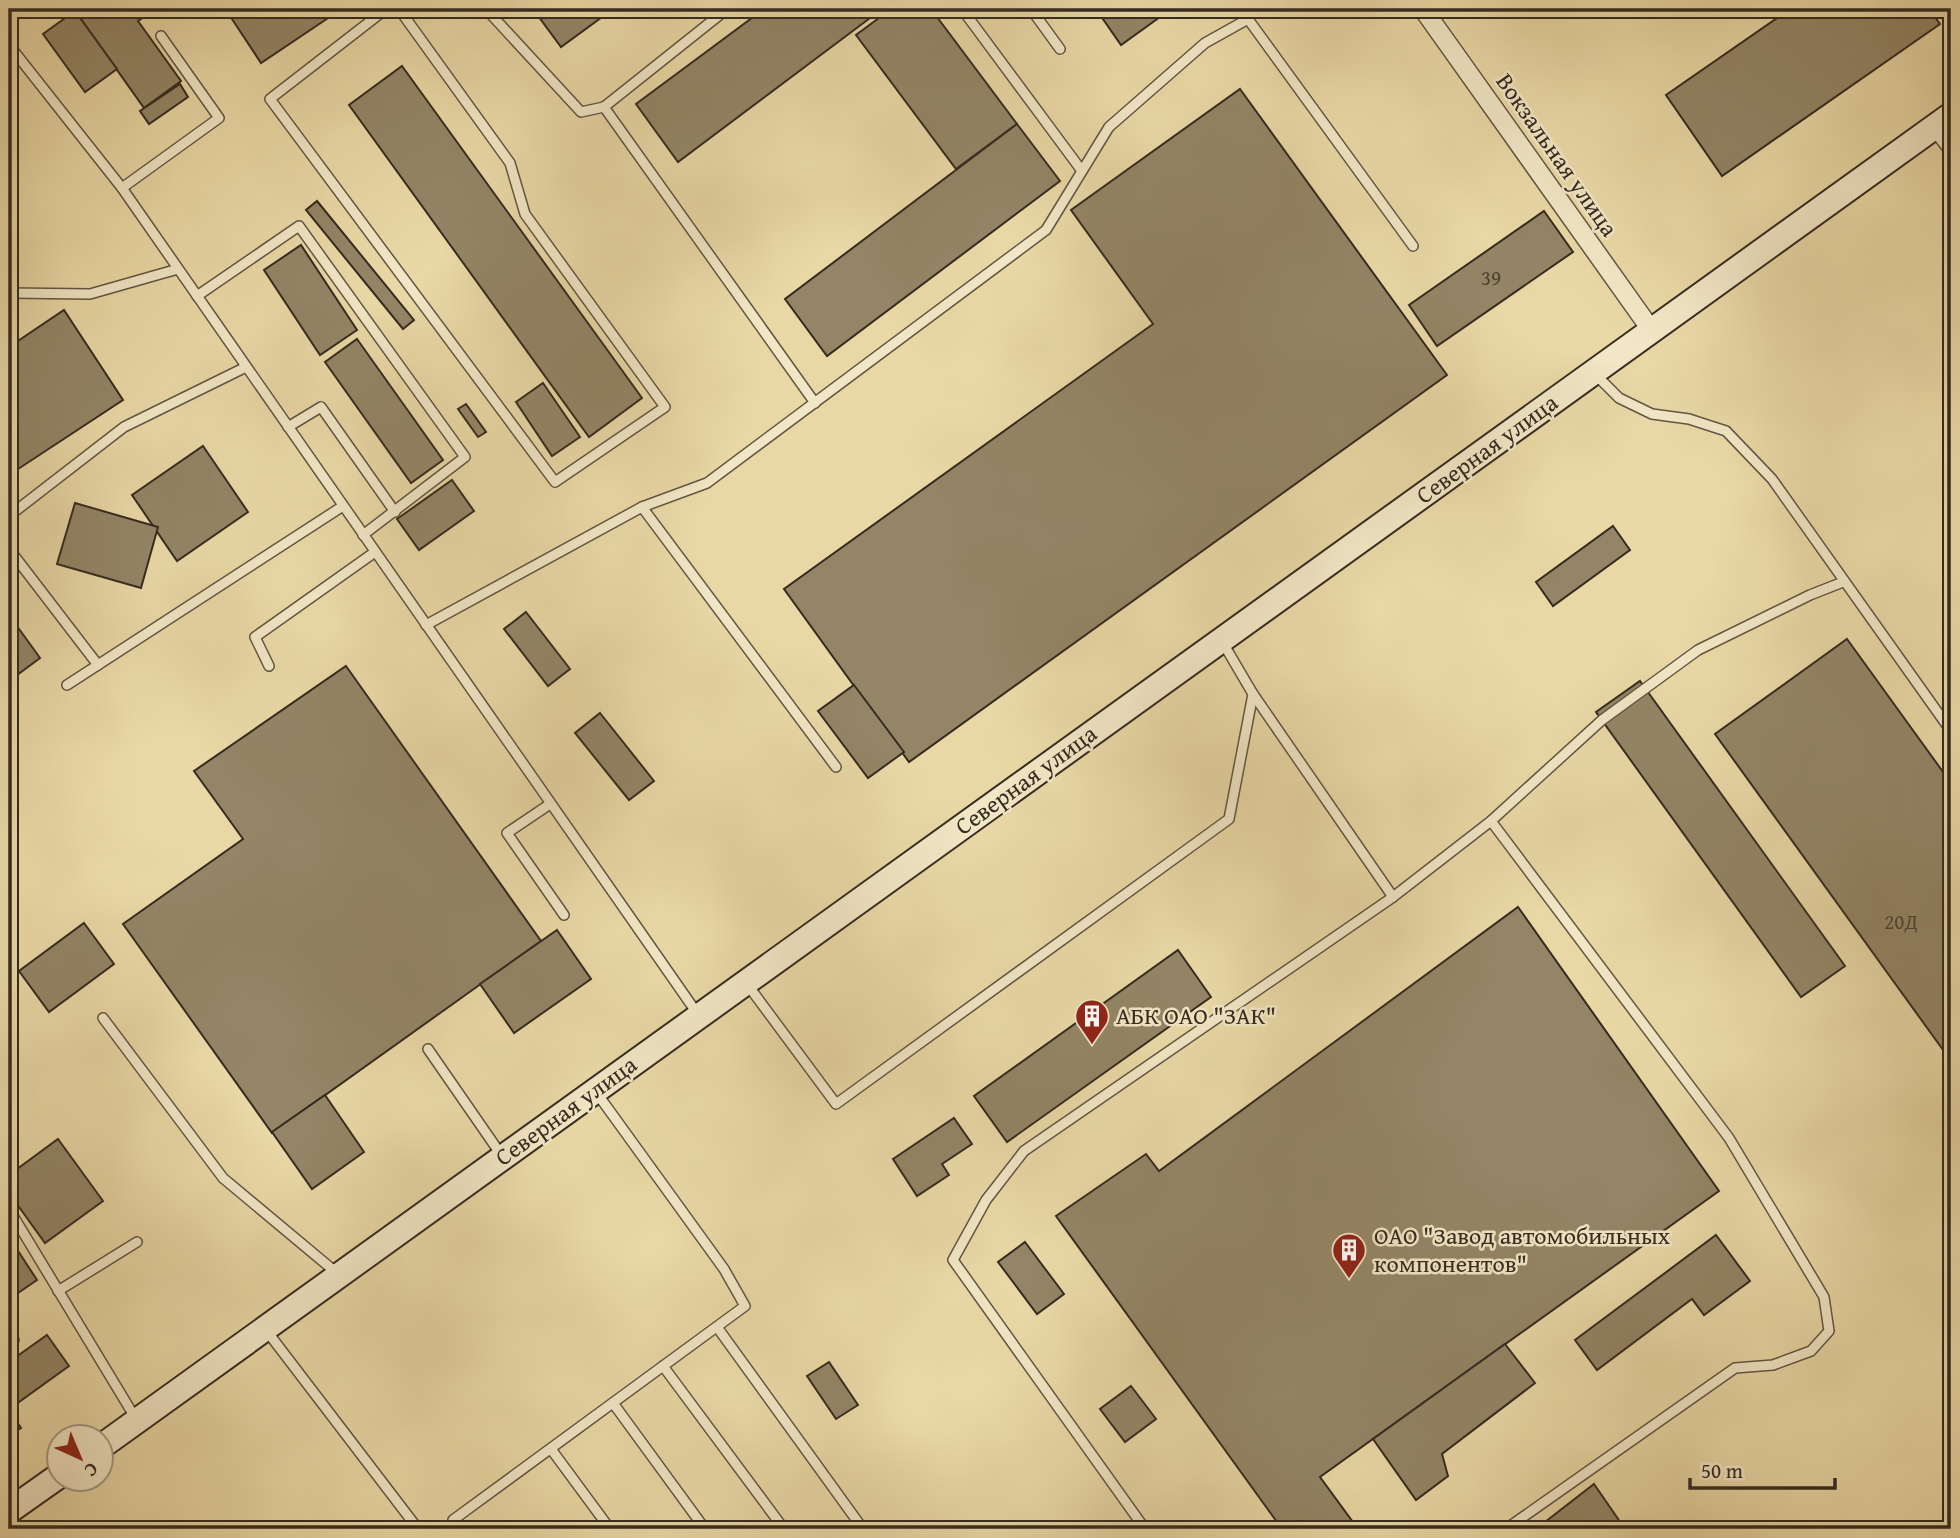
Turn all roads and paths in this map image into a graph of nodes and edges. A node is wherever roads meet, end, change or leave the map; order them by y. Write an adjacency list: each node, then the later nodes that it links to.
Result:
1 (386, 9): 2 (lane)
2 (399, 9)
3 (486, 9): 11 (lane)
4 (727, 9): 11 (lane)
5 (962, 9): 14 (lane)
6 (1031, 9): 10 (lane)
7 (1423, 9): 20 (street, Вокзальная улица)
8 (161, 36): 15 (lane)
9 (9, 45): 15 (lane)
10 (1060, 49)
11 (604, 107): 23 (lane)
12 (1942, 122): 13 (lane); 20 (main road, Северная улица)
13 (1951, 153)
14 (1082, 171): 16 (lane); 23 (lane)
15 (122, 188): 17 (lane)
16 (1413, 246)
17 (178, 269): 18 (lane); 19 (lane)
18 (9, 293)
19 (197, 296): 21 (lane); 27 (lane)
20 (1651, 331): 22 (main road, Северная улица)
21 (246, 367): 24 (lane); 28 (lane)
22 (1593, 373): 32 (lane); 34 (main road, Северная улица)
23 (815, 403): 26 (lane)
24 (288, 427): 25 (lane); 27 (lane)
25 (343, 506): 29 (lane); 35 (lane)
26 (642, 506): 33 (lane); 40 (lane)
27 (395, 512): 29 (lane)
28 (9, 516)
29 (363, 536): 31 (lane)
30 (9, 548): 35 (lane)
31 (375, 552): 33 (lane); 36 (lane)
32 (1843, 582): 39 (lane); 42 (lane)
33 (426, 625): 41 (lane)
34 (1221, 640): 38 (lane); 45 (main road, Северная улица)
35 (98, 665): 37 (lane)
36 (269, 666)
37 (67, 685)
38 (1253, 694): 43 (lane); 45 (lane)
39 (1951, 731)
40 (836, 767)
41 (550, 804): 44 (lane); 46 (lane)
42 (1491, 821): 43 (lane); 71 (lane)
43 (1393, 897): 70 (lane)
44 (564, 915)
45 (746, 982): 46 (main road, Северная улица)
46 (699, 1016): 49 (main road, Северная улица)
47 (103, 1018): 53 (lane)
48 (428, 1049): 50 (lane)
49 (595, 1091): 50 (main road, Северная улица); 55 (lane)
50 (503, 1157): 53 (main road, Северная улица)
51 (9, 1209): 54 (lane)
52 (137, 1242): 54 (lane)
53 (339, 1275): 56 (main road, Северная улица)
54 (58, 1291): 59 (lane)
55 (717, 1327): 57 (lane); 69 (lane)
56 (265, 1329): 59 (main road, Северная улица); 64 (lane)
57 (663, 1366): 58 (lane); 68 (lane)
58 (613, 1403): 61 (lane); 67 (lane)
59 (136, 1421): 60 (main road, Северная улица)
60 (116, 1436)
61 (551, 1449): 65 (lane); 66 (lane)
62 (46, 1485): 63 (main road)
63 (9, 1511)
64 (418, 1529)
65 (460, 1529)
66 (610, 1529)
67 (705, 1529)
68 (783, 1529)
69 (863, 1529)
70 (1145, 1529)
71 (1506, 1529)

